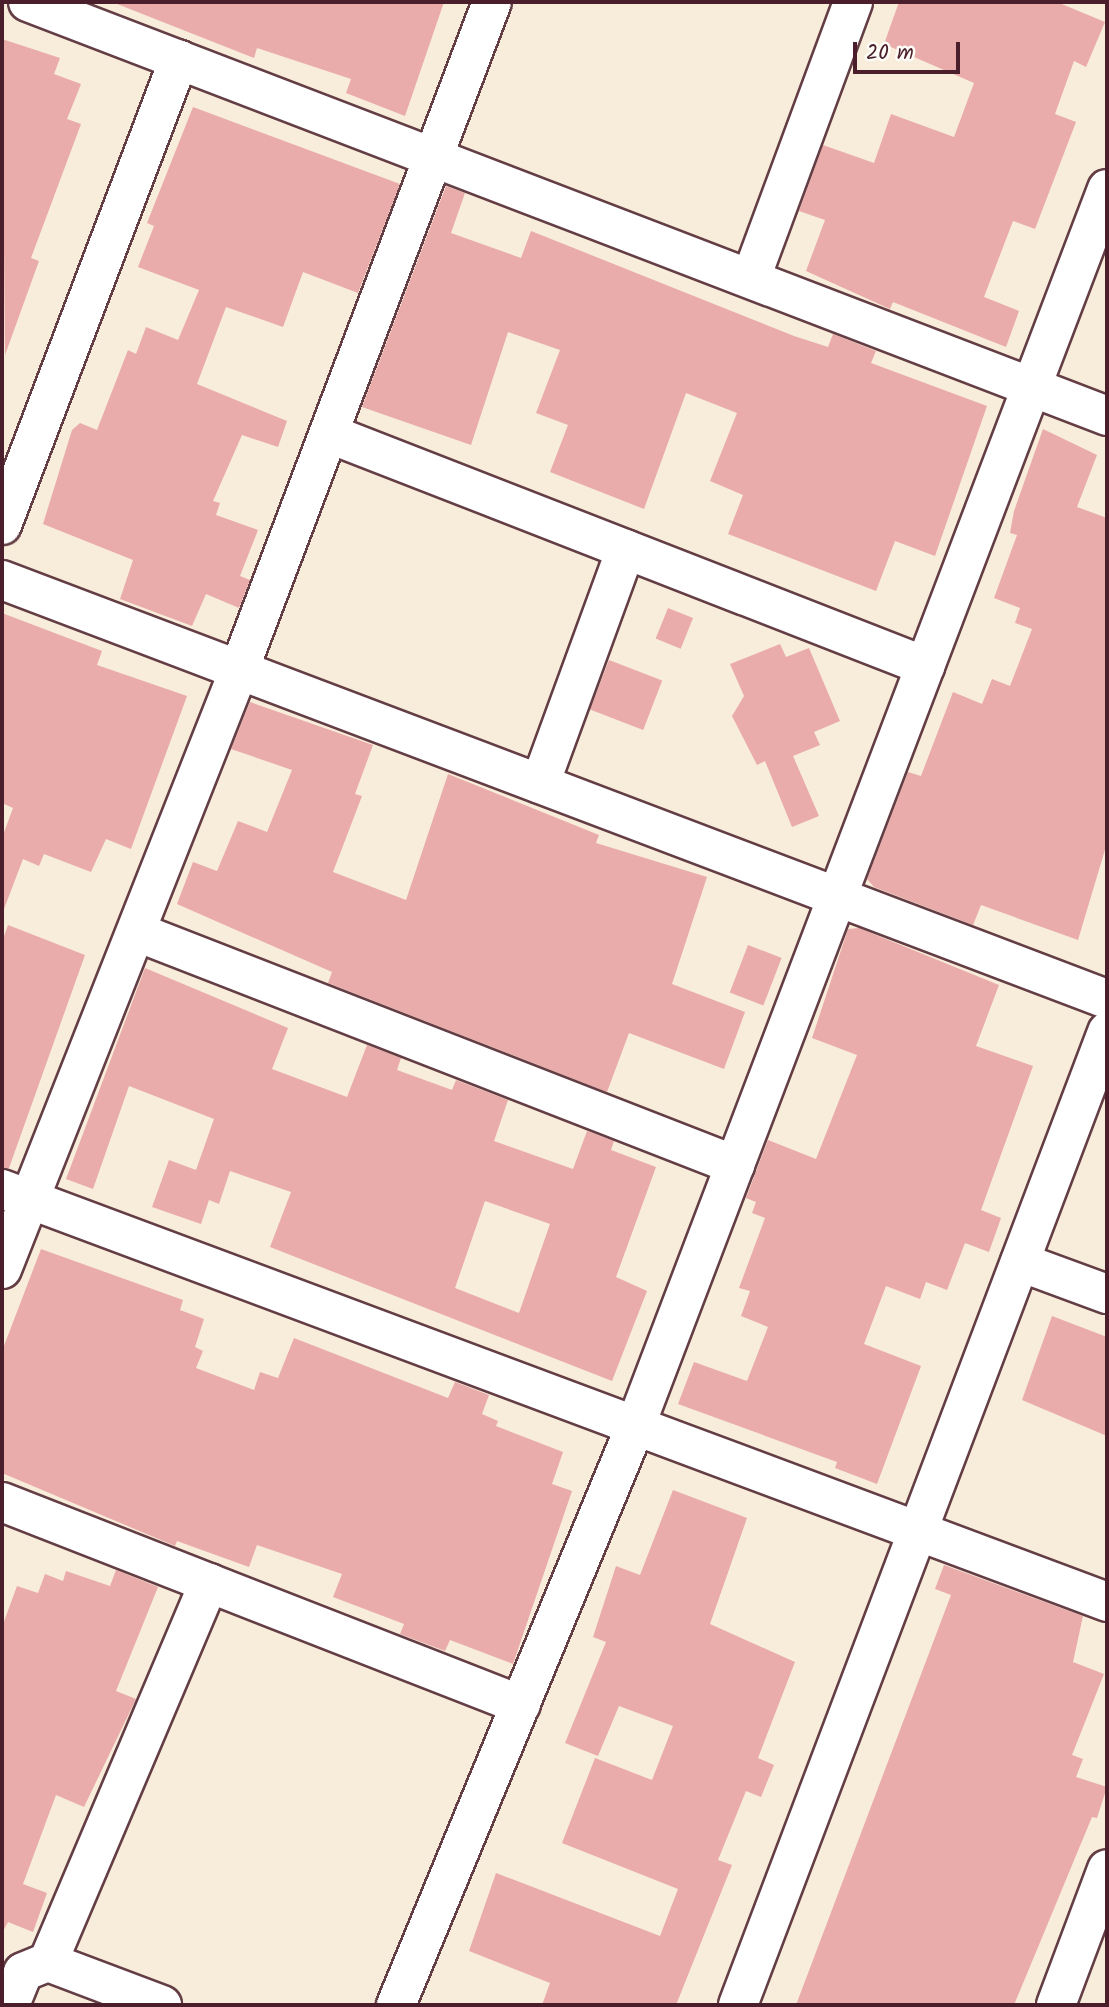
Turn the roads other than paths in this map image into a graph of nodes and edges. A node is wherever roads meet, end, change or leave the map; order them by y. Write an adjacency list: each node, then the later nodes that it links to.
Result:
1 (28, 2): 4 (street)
2 (492, 2): 5 (street)
3 (853, 2): 7 (street)
4 (179, 59): 5 (street); 11 (street)
5 (435, 156): 7 (street); 10 (street)
6 (1107, 190): 8 (street)
7 (751, 278): 8 (street)
8 (1031, 388): 9 (street); 14 (street)
9 (1107, 416)
10 (330, 434): 12 (street); 15 (street)
11 (2, 526)
12 (626, 549): 14 (street); 16 (street)
13 (2, 580): 15 (street)
14 (925, 666): 17 (street)
15 (239, 670): 16 (street); 18 (street)
16 (540, 784): 17 (street)
17 (836, 897): 19 (street); 21 (street)
18 (137, 932): 21 (street); 22 (street)
19 (1107, 999)
20 (1107, 1032): 23 (street)
21 (735, 1165): 26 (street)
22 (16, 1195): 24 (street); 26 (street)
23 (1020, 1262): 25 (street); 28 (street)
24 (2, 1269)
25 (1107, 1294)
26 (635, 1427): 28 (street); 31 (street)
27 (2, 1502): 29 (street)
28 (917, 1533): 30 (street); 38 (street)
29 (209, 1583): 31 (street); 34 (street)
30 (1107, 1602)
31 (521, 1705): 37 (street)
32 (1107, 1869): 33 (street)
33 (1101, 1907): 39 (street)
34 (48, 1962): 35 (street); 36 (street)
35 (10, 2005)
36 (162, 2005)
37 (396, 2005)
38 (738, 2005)
39 (1056, 2005)

